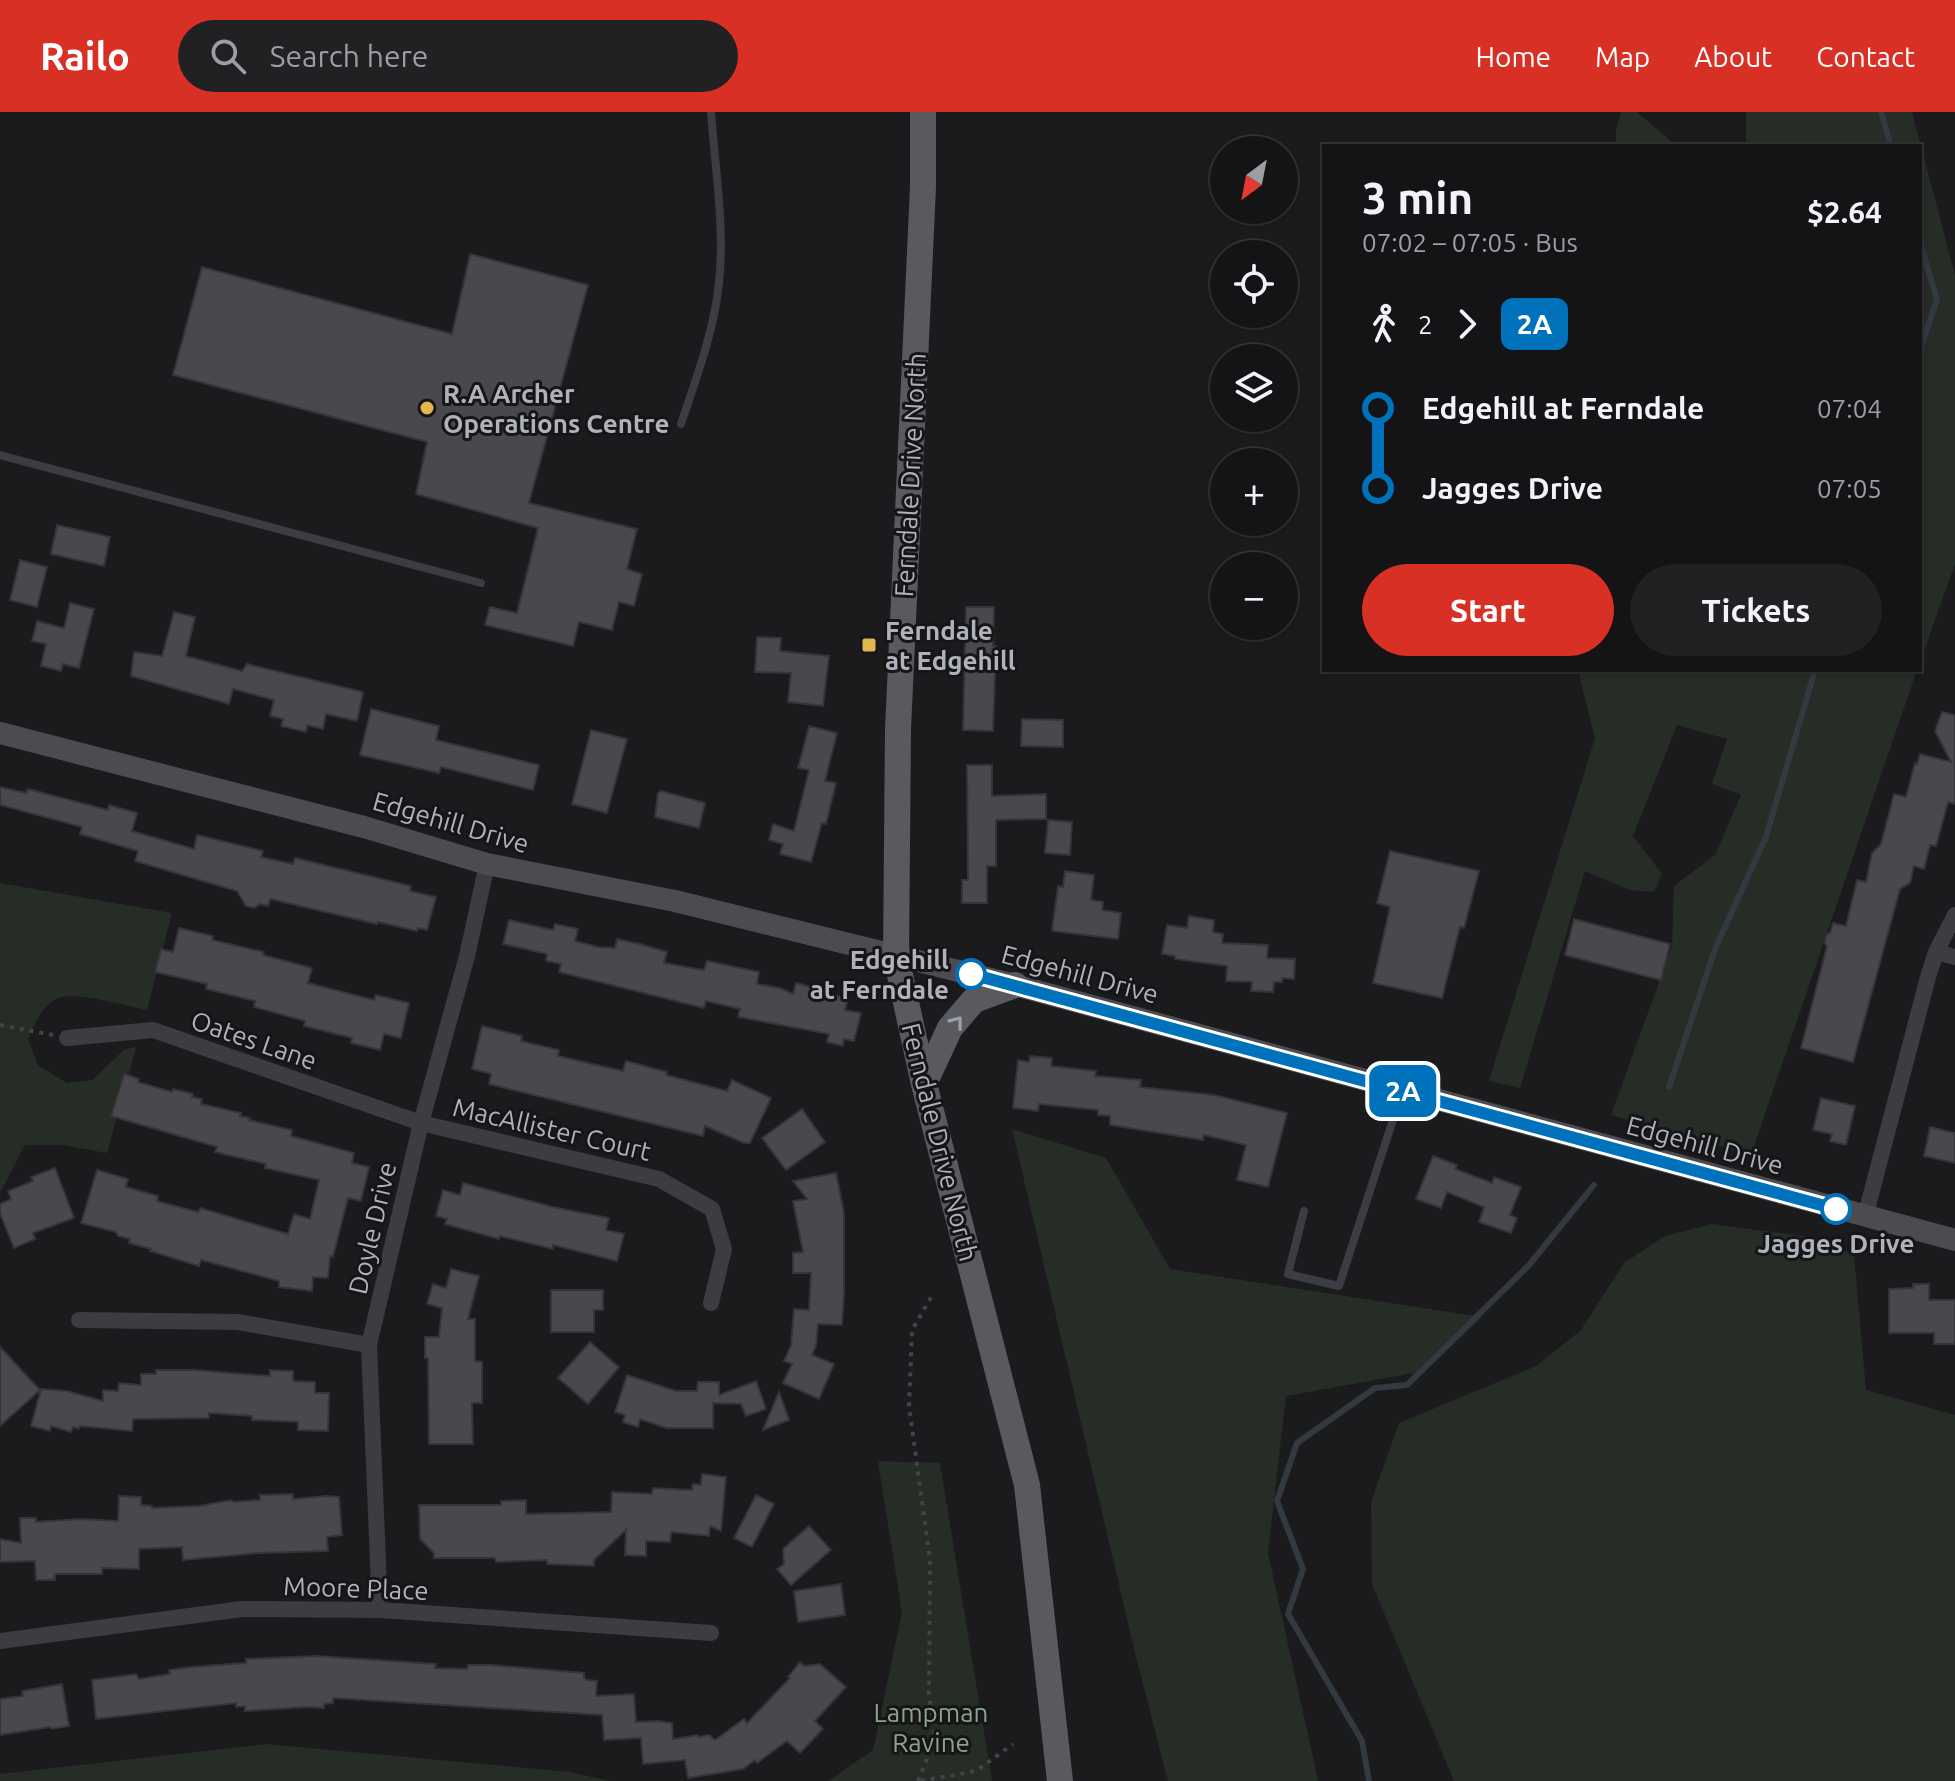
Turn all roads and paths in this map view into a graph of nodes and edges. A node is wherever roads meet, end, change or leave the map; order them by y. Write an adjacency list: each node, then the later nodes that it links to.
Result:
1 (711, 112): 3 (lane)
2 (923, 112): 10 (main road, Ferndale Drive North)
3 (681, 424)
4 (0, 455): 5 (lane)
5 (481, 583)
6 (0, 733): 7 (street, Edgehill Drive)
7 (487, 864): 10 (street, Edgehill Drive); 17 (street, Doyle Drive)
8 (1955, 915): 9 (street)
9 (1936, 952): 11 (street); 19 (street)
10 (896, 957): 12 (street, Edgehill Drive); 15 (main road, Ferndale Drive North)
11 (1955, 957)
12 (1015, 985): 15 (main road, one-way to 12); 16 (street, Edgehill Drive)
13 (0, 1025): 14 (path)
14 (67, 1038): 17 (street, Oates Lane)
15 (924, 1084): 30 (main road, Ferndale Drive North)
16 (1402, 1091): 18 (lane); 19 (street, Edgehill Drive)
17 (421, 1123): 22 (street, MacAllister Court); 24 (street, Doyle Drive)
18 (1304, 1211)
19 (1865, 1217): 20 (street, Edgehill Drive)
20 (1955, 1240)
21 (933, 1294): 29 (path)
22 (711, 1303)
23 (79, 1320): 24 (street)
24 (369, 1345): 25 (street, Doyle Drive)
25 (380, 1610): 26 (street, Moore Place); 27 (street, Moore Place)
26 (711, 1633)
27 (0, 1641)
28 (1013, 1744): 29 (path)
29 (920, 1781)
30 (1060, 1781)

